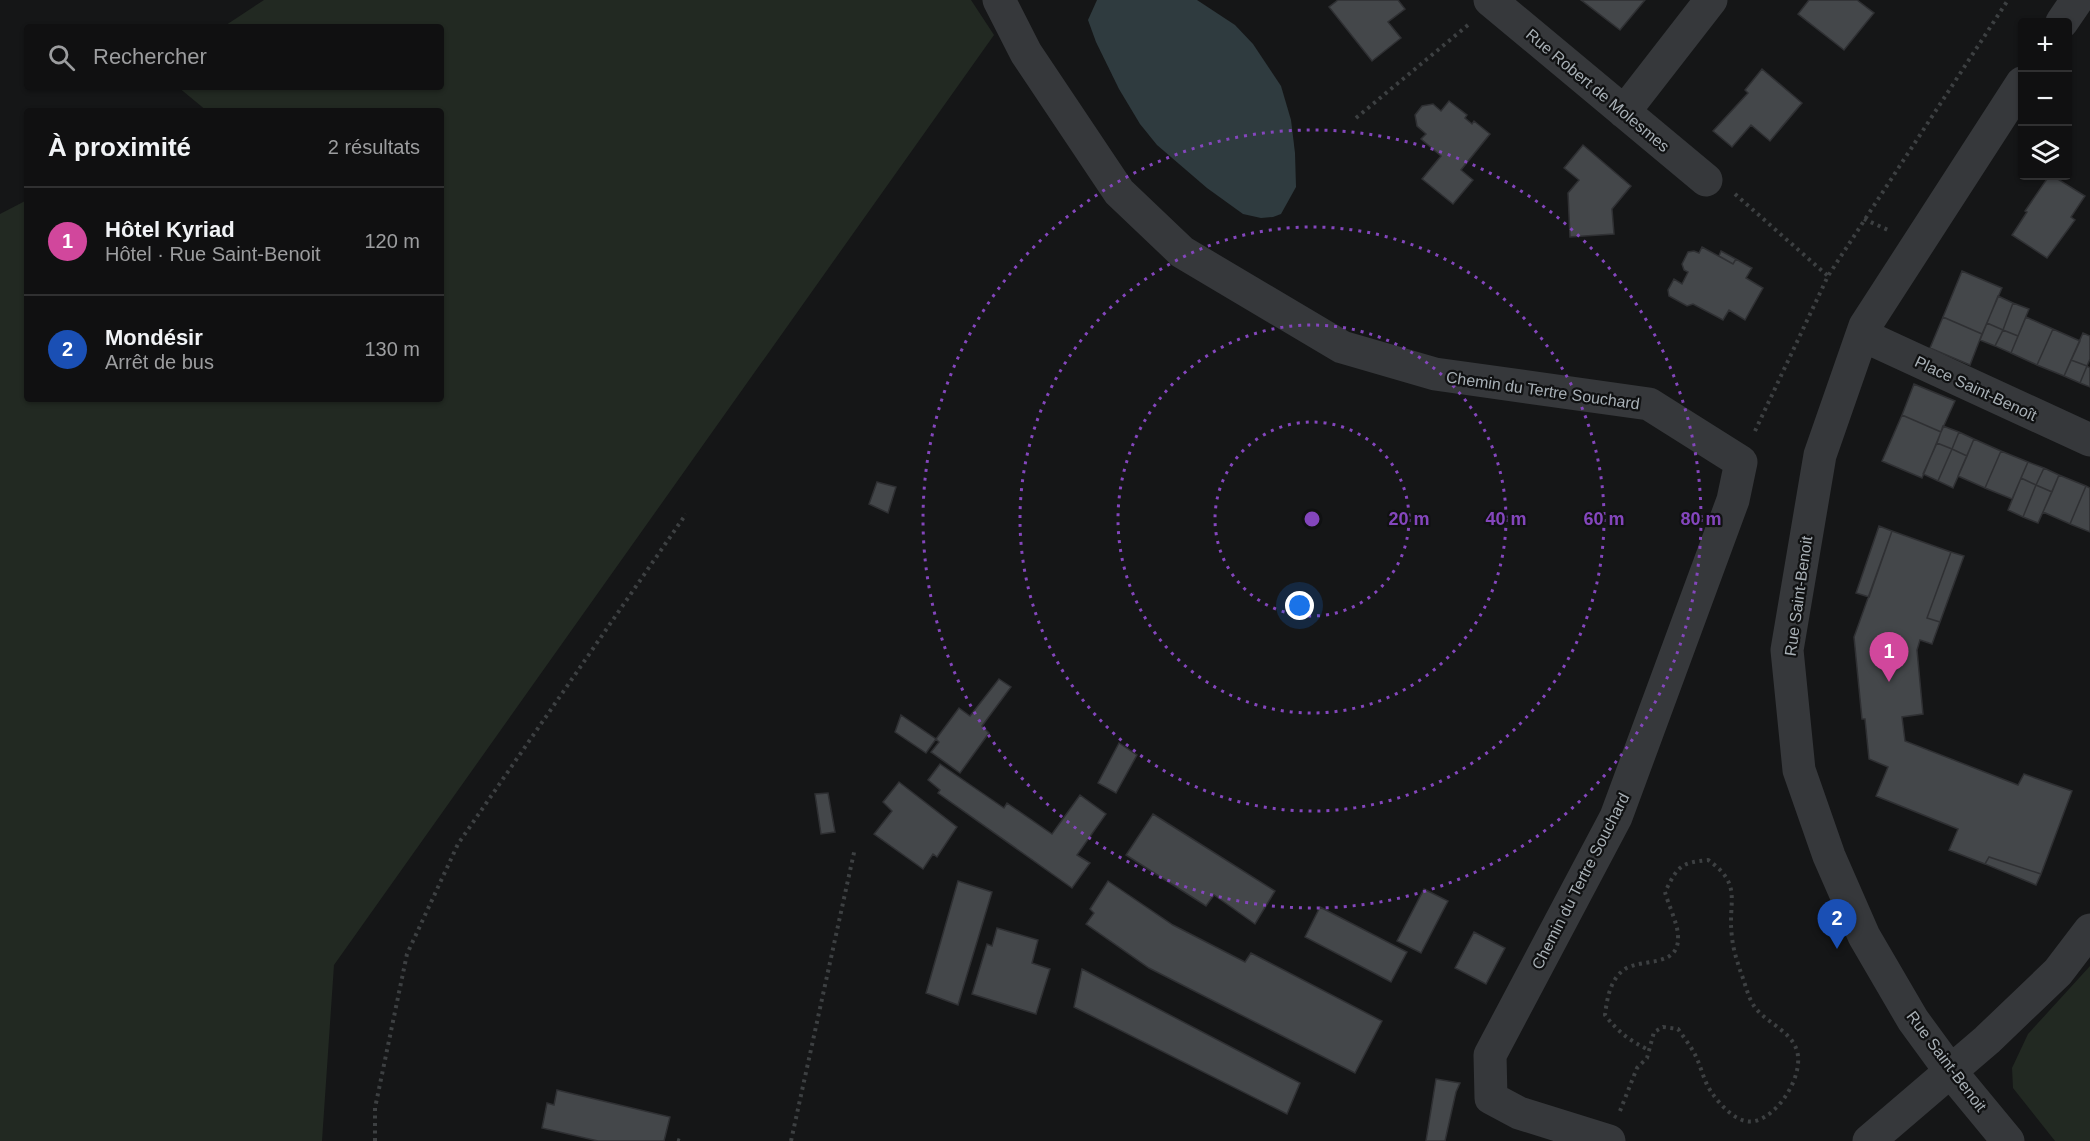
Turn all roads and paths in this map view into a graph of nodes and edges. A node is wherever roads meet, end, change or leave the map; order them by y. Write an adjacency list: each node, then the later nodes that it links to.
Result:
1 (999, 0): 14 (street, Chemin du Tertre Souchard)
2 (1711, 0): 8 (street)
3 (2008, 0): 11 (path)
4 (2077, 0): 6 (street)
5 (1492, 2): 8 (street, Rue Robert de Molesmes); 9 (path)
6 (2065, 18)
7 (2018, 89): 12 (street, Rue Saint-Benoit)
8 (1624, 112): 10 (street, Rue Robert de Molesmes)
9 (1356, 118)
10 (1706, 180): 11 (path)
11 (1828, 276): 14 (path)
12 (1862, 335): 13 (street, Place Saint-Benoît); 19 (street, Rue Saint-Benoit)
13 (2090, 440)
14 (1741, 462): 22 (street, Chemin du Tertre Souchard)
15 (686, 514): 20 (path)
16 (855, 848): 21 (path)
17 (2090, 930): 19 (street)
18 (1649, 1050): 18 (path); 22 (path)
19 (1951, 1072): 23 (street); 24 (street, Rue Saint-Benoit)
20 (375, 1141)
21 (791, 1141)
22 (1609, 1141)
23 (1869, 1141)
24 (2008, 1141)

